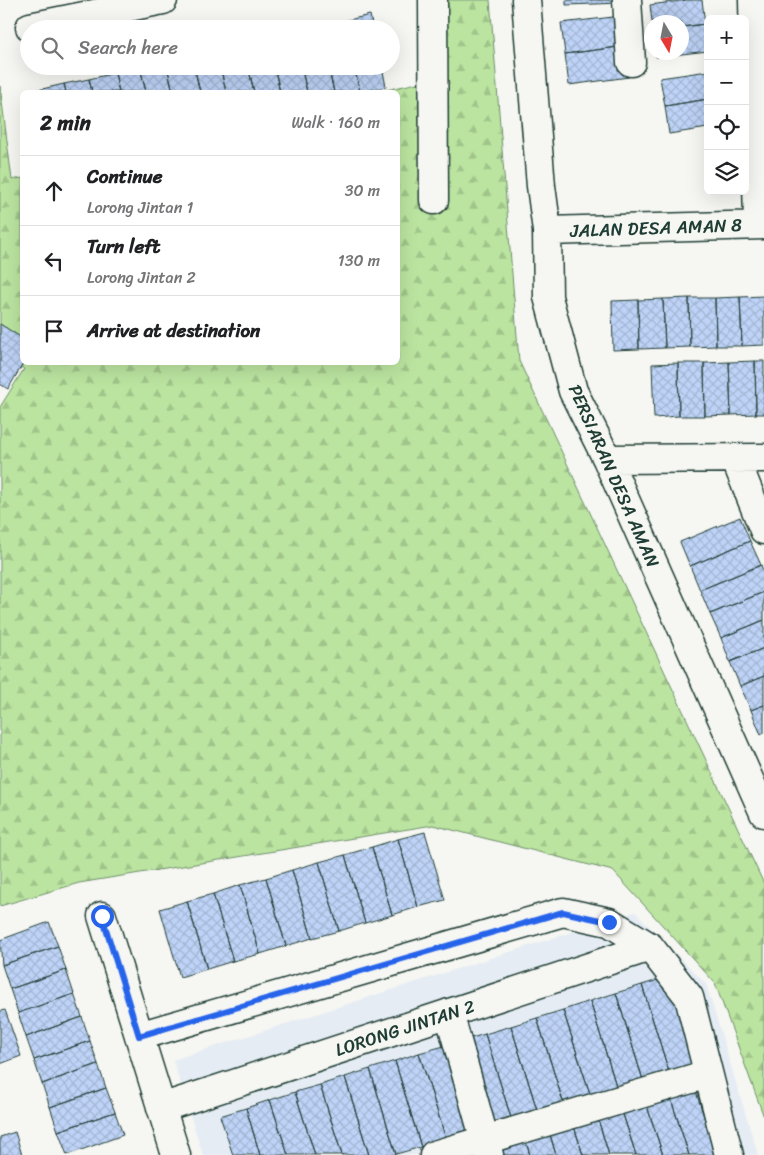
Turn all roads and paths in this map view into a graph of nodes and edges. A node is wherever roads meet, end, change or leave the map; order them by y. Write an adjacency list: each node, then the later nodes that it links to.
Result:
1 (433, 0): 8 (street)
2 (526, 0): 10 (street, PERSIARAN DESA AMAN)
3 (627, 0): 7 (street)
4 (752, 0): 9 (street)
5 (147, 2): 6 (street)
6 (63, 20)
7 (631, 62)
8 (434, 200)
9 (761, 225): 10 (street, JALAN DESA AMAN 8)
10 (547, 231): 11 (street, PERSIARAN DESA AMAN)
11 (607, 458): 12 (street); 15 (street, PERSIARAN DESA AMAN)
12 (735, 458): 13 (street); 14 (street)
13 (764, 458)
14 (764, 530)
15 (764, 813)
16 (102, 916): 19 (street)
17 (650, 947): 18 (street, LORONG JINTAN 2); 19 (street); 20 (street)
18 (449, 1013): 21 (street, LORONG JINTAN 2); 22 (street)
19 (139, 1036): 21 (street)
20 (708, 1074): 22 (street); 25 (street)
21 (161, 1108): 23 (street)
22 (487, 1147): 24 (street)
23 (176, 1155)
24 (434, 1155)
25 (729, 1155)

